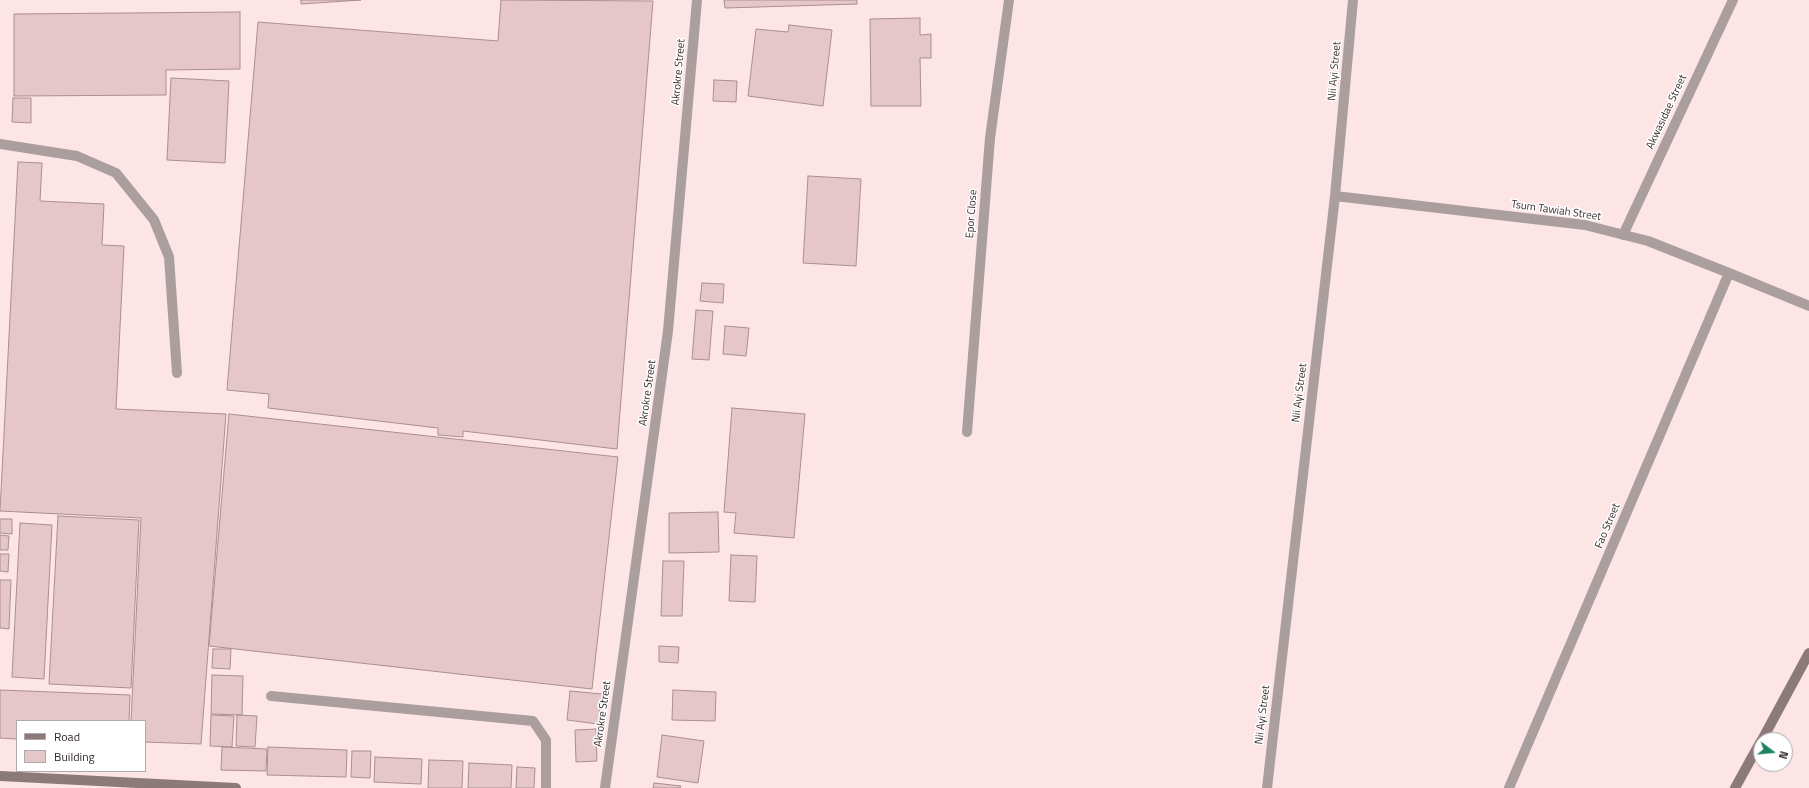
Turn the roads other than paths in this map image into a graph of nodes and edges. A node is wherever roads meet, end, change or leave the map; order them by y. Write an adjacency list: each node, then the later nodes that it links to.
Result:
1 (697, 0): 19 (street, Akrokre Street)
2 (1009, 0): 11 (street, Epor Close)
3 (1353, 0): 6 (street, Nii Ayi Street)
4 (1733, 0): 7 (street, Akwasidae Street)
5 (0, 144): 10 (street)
6 (1335, 196): 7 (street, Tsum Tawiah Street); 20 (street, Nii Ayi Street)
7 (1623, 235): 8 (street, Tsum Tawiah Street)
8 (1729, 272): 9 (street, Tsum Tawiah Street); 21 (street, Fao Street)
9 (1809, 306)
10 (177, 373)
11 (967, 432)
12 (1809, 653): 14 (street)
13 (271, 696): 18 (street)
14 (1765, 732)
15 (1753, 755): 22 (street)
16 (0, 776): 17 (street)
17 (236, 788)
18 (546, 788)
19 (605, 788)
20 (1267, 788)
21 (1509, 788)
22 (1735, 788)

